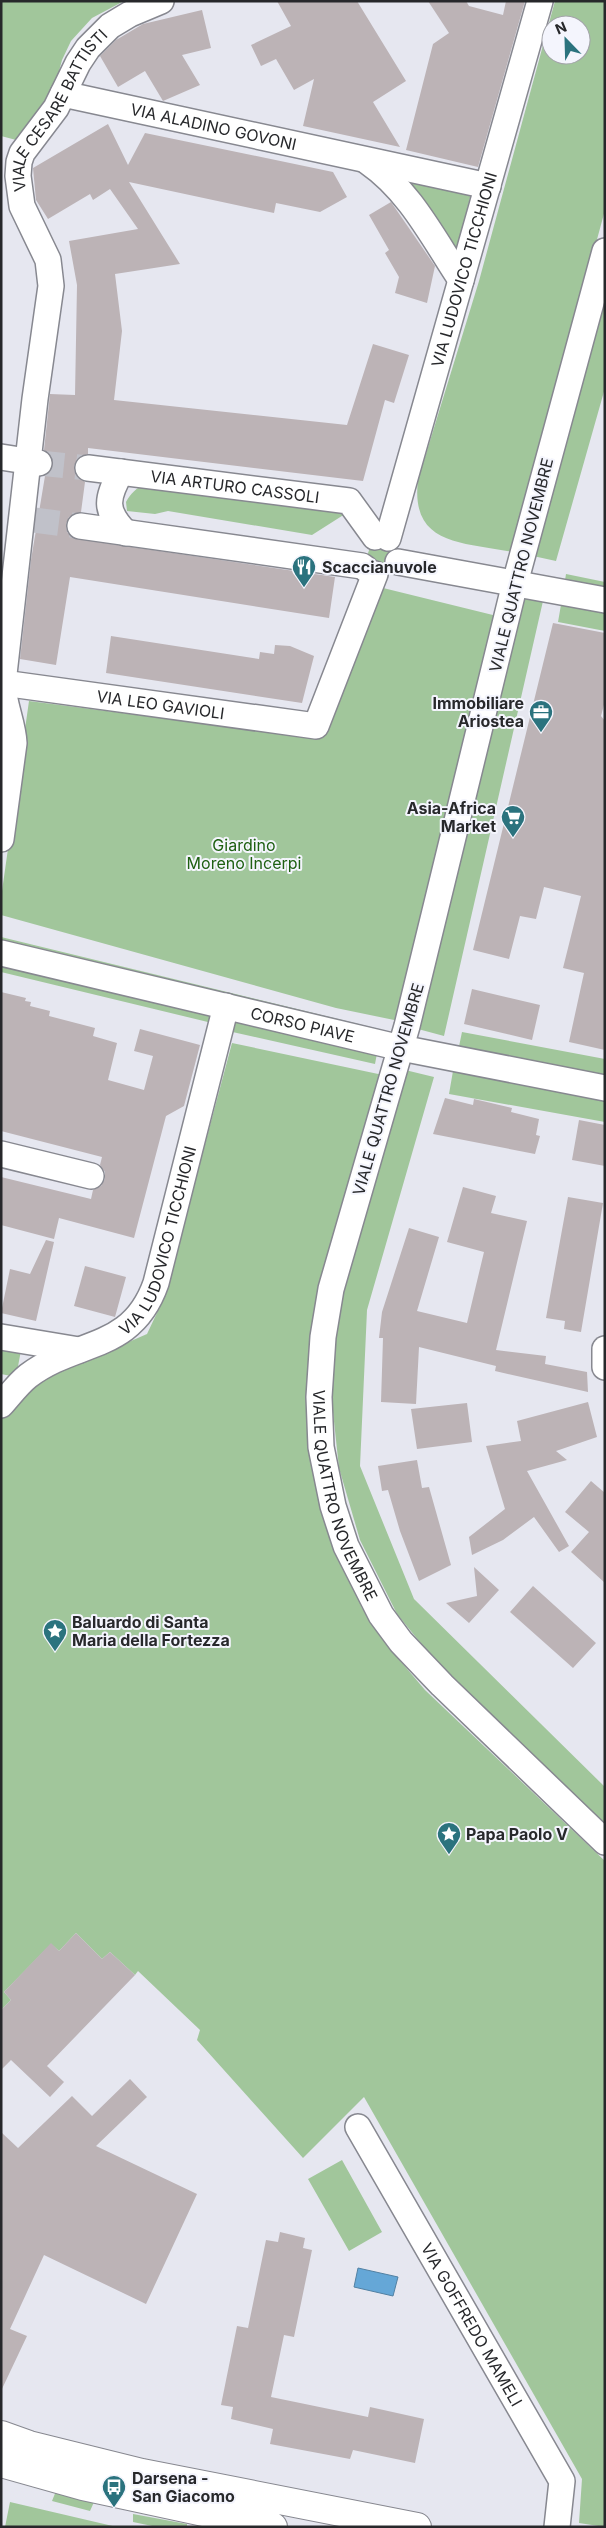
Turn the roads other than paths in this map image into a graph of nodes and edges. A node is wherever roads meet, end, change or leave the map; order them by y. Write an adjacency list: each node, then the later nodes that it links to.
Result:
1 (161, 1): 3 (street, VIALE CESARE BATTISTI)
2 (540, 1): 6 (street, VIA LUDOVICO TICCHIONI)
3 (63, 94): 4 (street, VIA ALADINO GOVONI); 5 (street, VIALE CESARE BATTISTI)
4 (364, 159): 6 (street, VIA ALADINO GOVONI); 8 (street, VIA ALADINO GOVONI)
5 (10, 161): 10 (street, VIALE CESARE BATTISTI)
6 (488, 186): 8 (street, VIA LUDOVICO TICCHIONI)
7 (605, 250): 18 (street, VIALE QUATTRO NOVEMBRE)
8 (461, 280): 15 (street, VIA LUDOVICO TICCHIONI)
9 (1, 457): 10 (street)
10 (34, 462): 20 (street, VIALE CESARE BATTISTI)
11 (88, 468): 12 (street, VIA ARTURO CASSOLI)
12 (121, 472): 14 (street); 15 (street, VIA ARTURO CASSOLI)
13 (80, 526): 14 (street)
14 (126, 533): 17 (street)
15 (381, 537): 16 (street); 17 (street)
16 (398, 562): 17 (street); 18 (street)
17 (370, 571): 20 (street, VIA LEO GAVIOLI)
18 (516, 583): 19 (street); 24 (street, VIALE QUATTRO NOVEMBRE)
19 (605, 600)
20 (3, 683): 21 (street, VIALE CESARE BATTISTI)
21 (1, 839)
22 (1, 953): 23 (street, CORSO PIAVE)
23 (226, 1006): 24 (street, CORSO PIAVE); 30 (street, VIA LUDOVICO TICCHIONI)
24 (401, 1048): 25 (street, CORSO PIAVE); 34 (street, VIALE QUATTRO NOVEMBRE)
25 (605, 1088)
26 (1, 1154): 27 (street)
27 (91, 1176)
28 (1, 1337): 30 (street)
29 (605, 1349): 31 (street)
30 (79, 1350): 32 (street, VIA LUDOVICO TICCHIONI)
31 (605, 1367)
32 (10, 1383): 33 (street, VIA LUDOVICO TICCHIONI)
33 (1, 1404)
34 (605, 1842)
35 (358, 2127): 40 (street, VIA GOFFREDO MAMELI)
36 (1, 2435): 39 (main road)
37 (1, 2463): 38 (main road)
38 (273, 2527)
39 (417, 2527)
40 (557, 2527)

